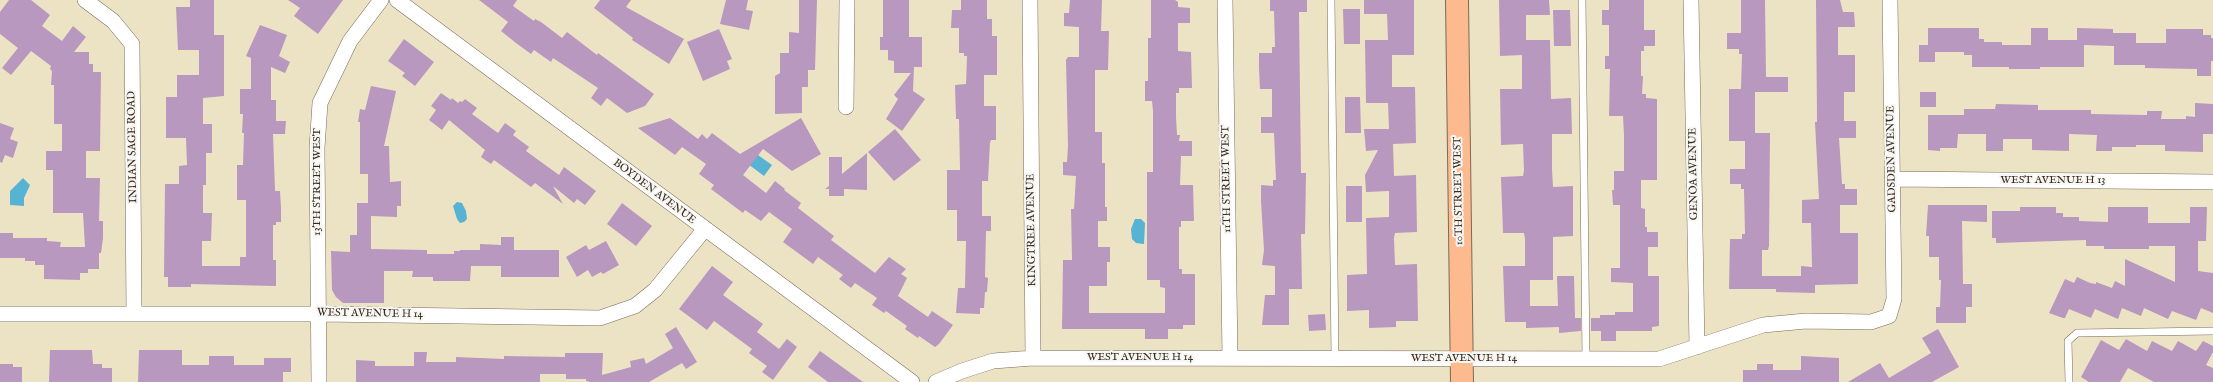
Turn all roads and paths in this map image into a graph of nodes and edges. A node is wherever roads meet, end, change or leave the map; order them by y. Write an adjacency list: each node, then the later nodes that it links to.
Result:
1 (84, 0): 17 (street, INDIAN SAGE ROAD)
2 (381, 0): 18 (street, 13TH STREET WEST)
3 (397, 0): 15 (street, BOYDEN AVENUE)
4 (847, 0): 12 (street)
5 (1030, 0): 22 (street, KINGTREE AVENUE)
6 (1225, 0): 23 (street, 11TH STREET WEST)
7 (1331, 0): 24 (lane)
8 (1457, 0): 25 (main road, 10TH STREET WEST)
9 (1582, 0): 26 (lane)
10 (1691, 0): 21 (street, GENOA AVENUE)
11 (1890, 0): 13 (street, GADSDEN AVENUE)
12 (846, 107)
13 (1892, 180): 14 (street, WEST AVENUE H 13); 19 (street, GADSDEN AVENUE)
14 (2213, 182)
15 (704, 230): 18 (street, WEST AVENUE H 14); 28 (street, BOYDEN AVENUE)
16 (0, 314): 17 (street, WEST AVENUE H 14)
17 (134, 314): 18 (street, WEST AVENUE H 14)
18 (320, 314): 27 (street, 13TH STREET WEST)
19 (1889, 316): 21 (street, WEST AVENUE H 14)
20 (2213, 331): 31 (lane)
21 (1697, 347): 26 (street, WEST AVENUE H 14)
22 (1033, 358): 23 (street, WEST AVENUE H 14); 29 (street)
23 (1230, 358): 24 (street, WEST AVENUE H 14)
24 (1335, 358): 25 (street, WEST AVENUE H 14)
25 (1461, 359): 26 (street, WEST AVENUE H 14); 30 (main road, 10TH STREET WEST)
26 (1586, 360)
27 (319, 382)
28 (912, 382)
29 (936, 382)
30 (1462, 382)
31 (2069, 382)

